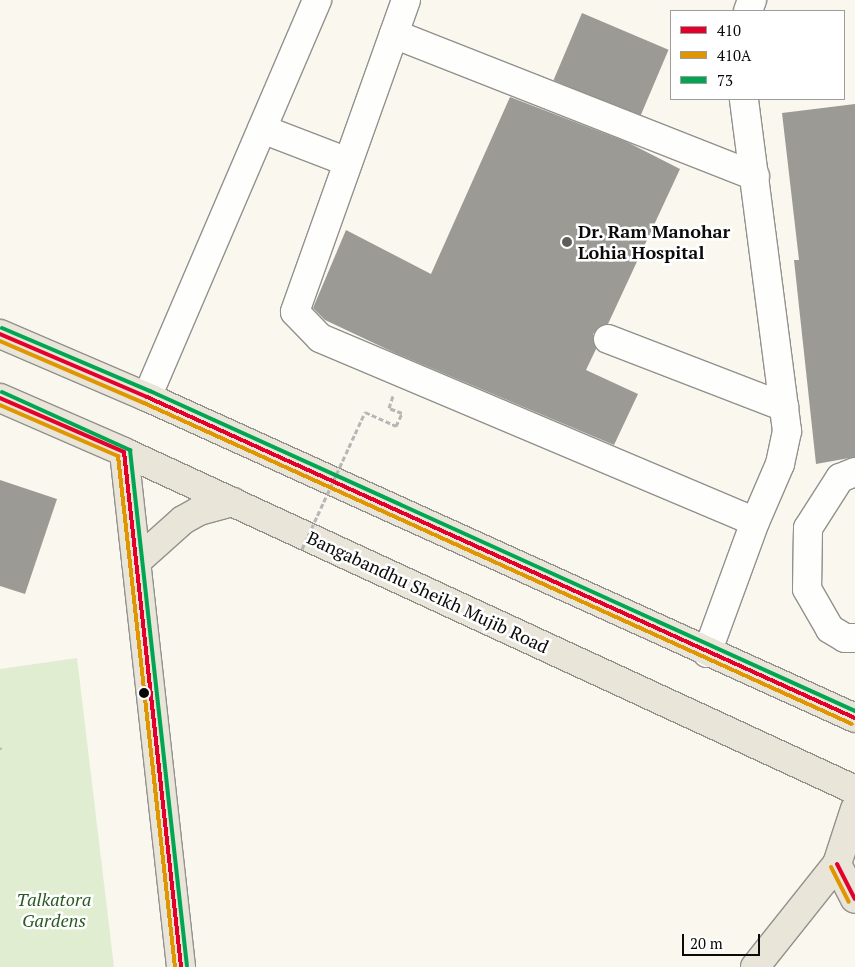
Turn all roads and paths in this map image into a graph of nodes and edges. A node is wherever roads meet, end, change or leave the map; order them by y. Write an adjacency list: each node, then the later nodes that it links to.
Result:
1 (317, 0): 5 (street)
2 (406, 0): 3 (street)
3 (394, 34): 6 (street); 7 (street)
4 (744, 100): 7 (street)
5 (262, 130): 6 (street); 10 (street)
6 (348, 162): 17 (street)
7 (754, 176): 12 (street)
8 (0, 334): 10 (main road)
9 (608, 339): 12 (street)
10 (147, 397): 21 (main road)
11 (0, 398): 14 (main road, Bangabandhu Sheikh Mujib Road)
12 (784, 407): 17 (street)
13 (402, 413): 18 (path, bridge)
14 (124, 452): 16 (main road, Bangabandhu Sheikh Mujib Road); 19 (main road)
15 (855, 472): 20 (street)
16 (233, 502): 19 (main road); 23 (main road, Bangabandhu Sheikh Mujib Road)
17 (755, 522): 21 (street)
18 (302, 549)
19 (136, 562): 27 (main road)
20 (855, 638)
21 (707, 654): 22 (main road)
22 (855, 718)
23 (855, 790)
24 (855, 809): 25 (main road)
25 (837, 864): 26 (main road); 28 (main road)
26 (855, 899)
27 (181, 967)
28 (755, 967)

